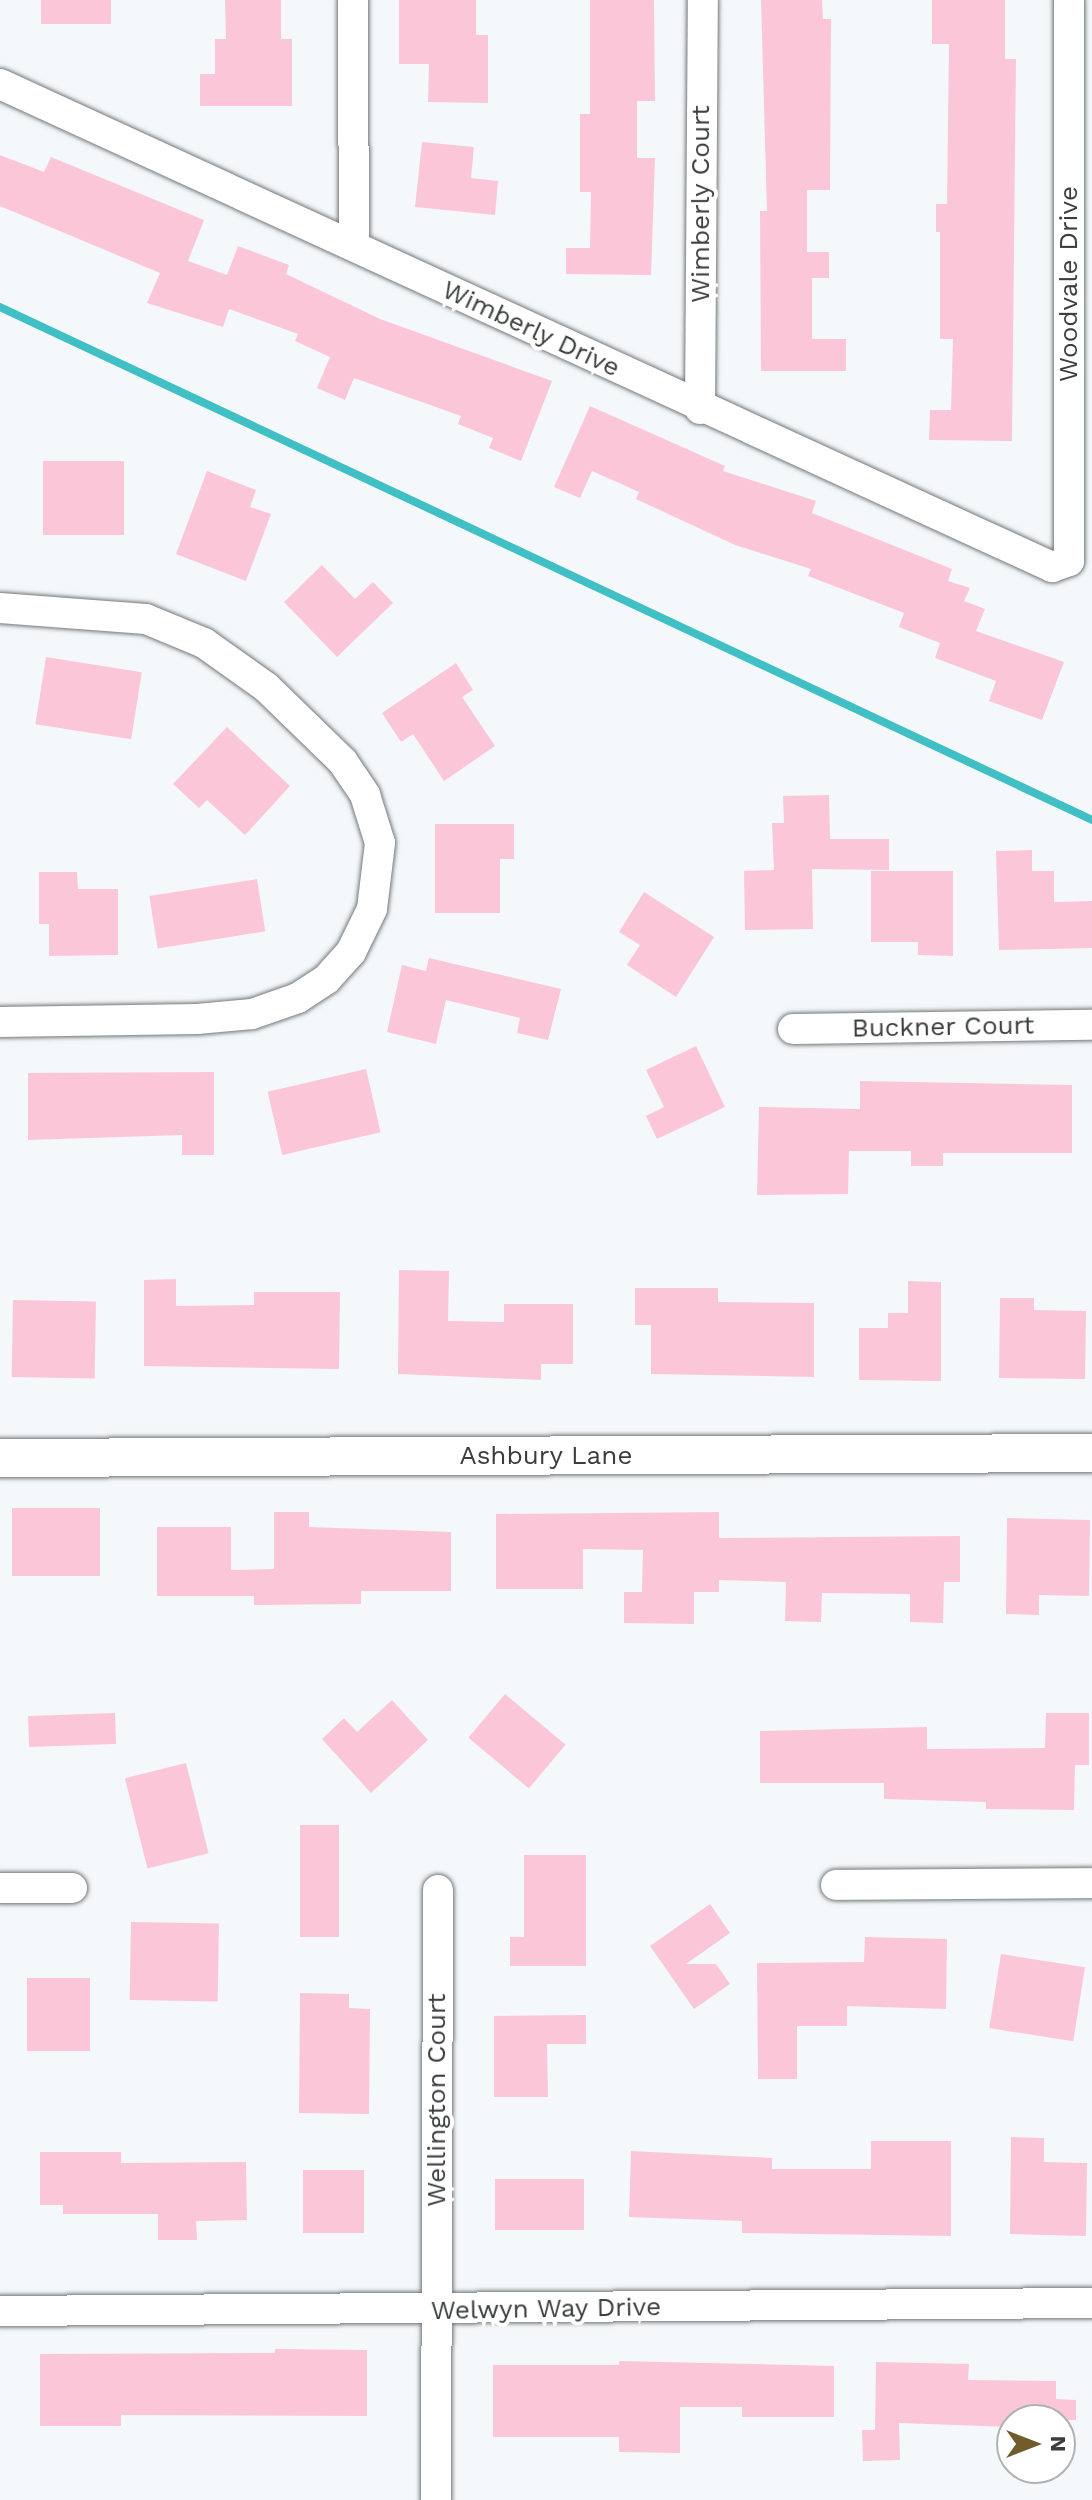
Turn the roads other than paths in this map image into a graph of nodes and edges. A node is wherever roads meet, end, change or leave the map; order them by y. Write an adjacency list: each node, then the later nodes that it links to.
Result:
1 (353, 0): 5 (street)
2 (703, 0): 6 (street, Wimberly Court)
3 (1069, 0): 7 (street, Woodvale Drive)
4 (0, 84): 5 (street, Wimberly Drive)
5 (354, 246): 6 (street, Wimberly Drive)
6 (700, 409): 7 (street, Wimberly Drive)
7 (1063, 566)
8 (0, 608): 9 (street)
9 (0, 1022)
10 (1092, 1025): 11 (street, Buckner Court)
11 (793, 1029)
12 (1092, 1453): 13 (street, Ashbury Lane)
13 (0, 1458)
14 (1092, 1883): 15 (street)
15 (836, 1885)
16 (0, 1888): 17 (street)
17 (72, 1888)
18 (438, 1890): 20 (street, Wellington Court)
19 (1092, 2303): 20 (street, Welwyn Way Drive)
20 (437, 2310): 21 (street, Welwyn Way Drive); 22 (street, Wellington Court)
21 (0, 2311)
22 (436, 2500)

